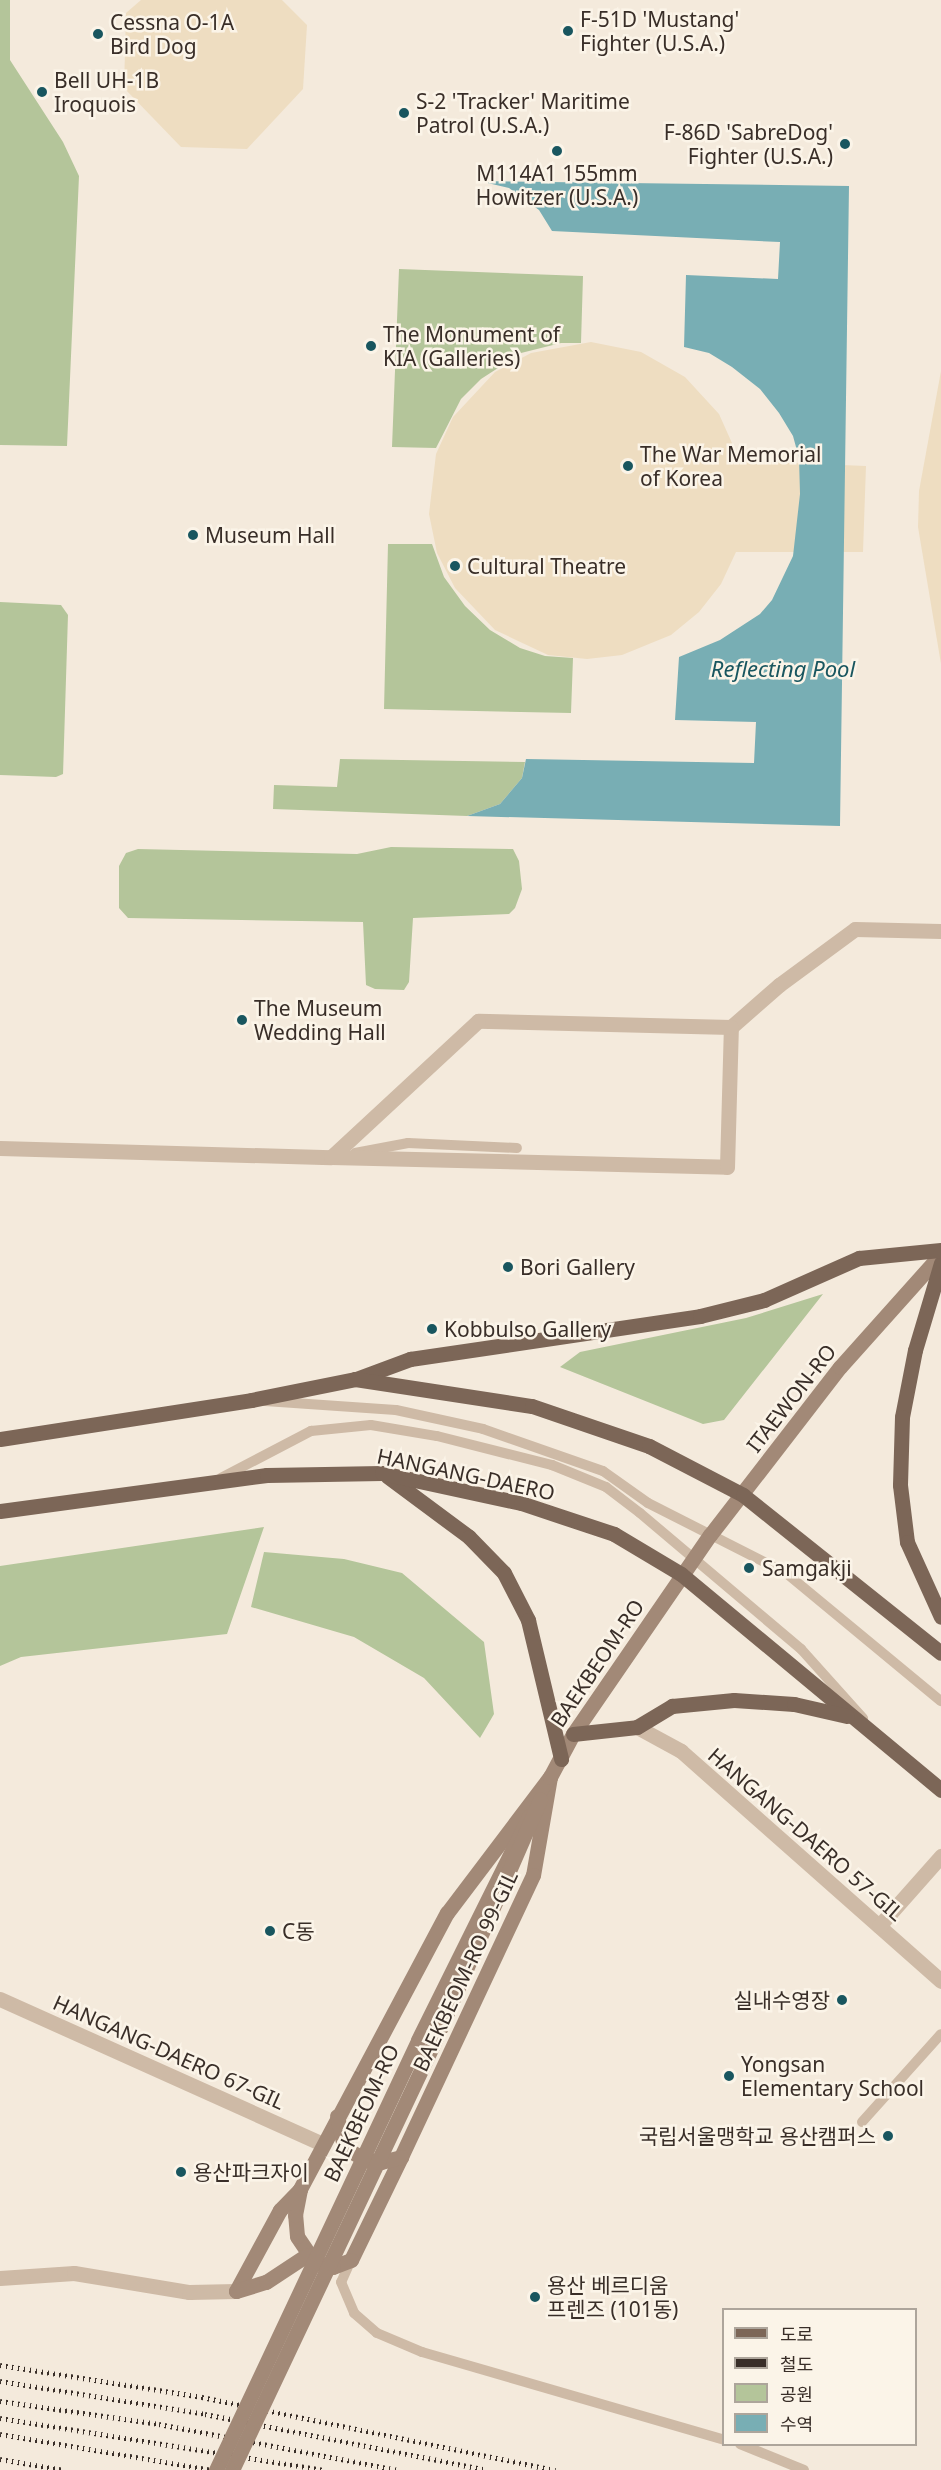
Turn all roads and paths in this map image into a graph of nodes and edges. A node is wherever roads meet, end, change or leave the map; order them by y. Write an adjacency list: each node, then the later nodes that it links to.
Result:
1 (941, 931): 2 (street)
2 (731, 1027): 5 (street); 5 (street)
3 (0, 1148): 5 (street)
4 (517, 1148): 5 (lane)
5 (331, 1157)
6 (941, 1252): 8 (main road); 13 (main road, ITAEWON-RO)
7 (941, 1263): 18 (main road)
8 (355, 1379): 9 (main road); 13 (main road)
9 (251, 1400): 10 (main road); 15 (lane)
10 (0, 1439)
11 (382, 1473): 12 (main road, HANGANG-DAERO); 17 (main road, HANGANG-DAERO); 25 (main road)
12 (210, 1484): 14 (main road, HANGANG-DAERO); 16 (lane)
13 (743, 1496): 15 (main road, ITAEWON-RO); 19 (main road)
14 (0, 1511)
15 (710, 1534): 16 (main road, ITAEWON-RO); 20 (lane)
16 (693, 1558): 17 (main road, ITAEWON-RO); 24 (lane)
17 (681, 1574): 21 (main road, HANGANG-DAERO); 23 (main road, BAEKBEOM-RO)
18 (940, 1611)
19 (941, 1653)
20 (941, 1701)
21 (851, 1716): 22 (main road); 24 (main road, HANGANG-DAERO)
22 (637, 1727): 23 (main road); 29 (street, HANGANG-DAERO 57-GIL)
23 (573, 1734): 25 (main road, BAEKBEOM-RO)
24 (884, 1742): 27 (main road, HANGANG-DAERO)
25 (561, 1759): 26 (main road, BAEKBEOM-RO)
26 (550, 1777): 33 (main road, BAEKBEOM-RO); 34 (main road, BAEKBEOM-RO 99-GIL); 37 (main road, BAEKBEOM-RO 99-GIL)
27 (941, 1790)
28 (941, 1856): 29 (street)
29 (879, 1926): 30 (street, HANGANG-DAERO 57-GIL)
30 (941, 1981)
31 (0, 1999): 36 (street, HANGANG-DAERO 67-GIL)
32 (941, 2034): 35 (lane)
33 (425, 2044): 45 (main road, BAEKBEOM-RO, bridge); 46 (main road, BAEKBEOM-RO, bridge)
34 (337, 2116): 36 (main road, BAEKBEOM-RO 99-GIL); 37 (main road)
35 (862, 2122)
36 (321, 2143): 38 (main road, BAEKBEOM-RO 99-GIL)
37 (401, 2157): 40 (main road, BAEKBEOM-RO 99-GIL)
38 (300, 2189): 39 (main road, BAEKBEOM-RO 99-GIL); 42 (main road)
39 (307, 2255): 40 (main road); 42 (main road)
40 (351, 2259): 43 (lane)
41 (0, 2278): 42 (street)
42 (236, 2291)
43 (722, 2440)
44 (743, 2446): 47 (lane)
45 (216, 2470)
46 (232, 2470)
47 (804, 2470)

